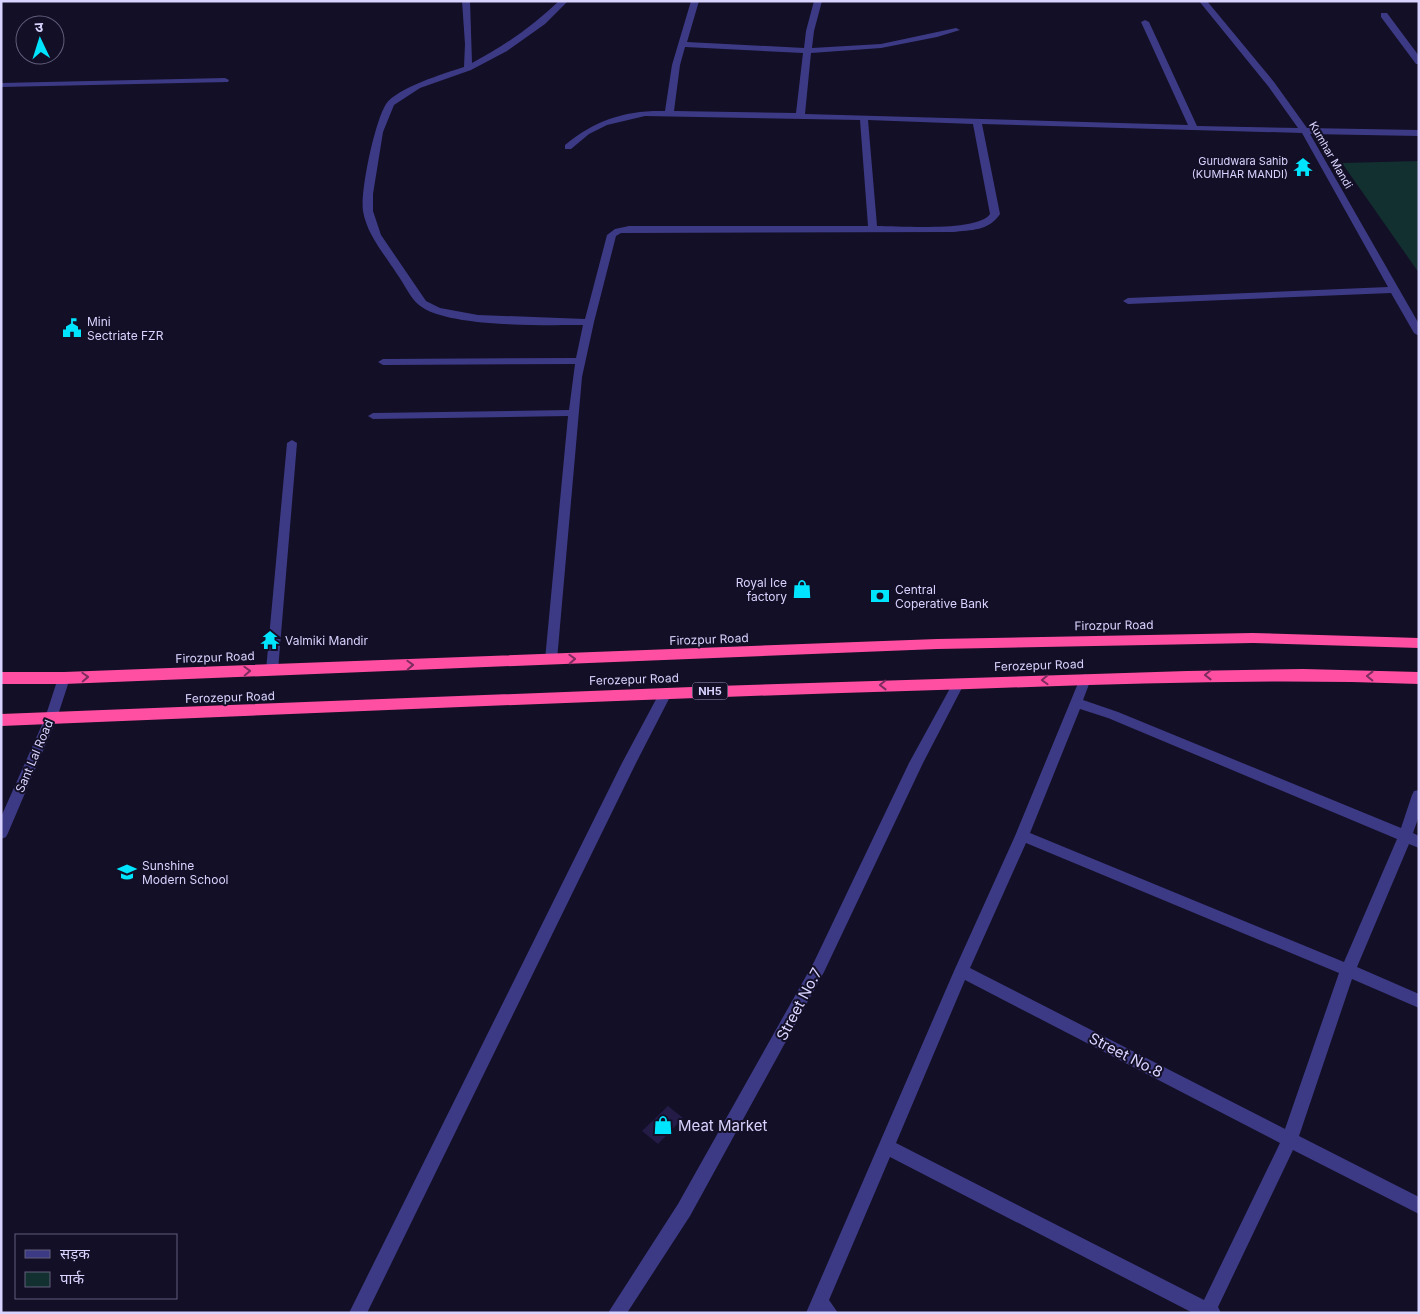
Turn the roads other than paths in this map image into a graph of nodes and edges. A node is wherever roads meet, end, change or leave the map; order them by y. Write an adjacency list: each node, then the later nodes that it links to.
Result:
1 (466, 1): 12 (street)
2 (564, 1): 12 (street)
3 (695, 1): 9 (street)
4 (818, 1): 10 (street)
5 (1203, 1): 20 (street, Kumhar Mandi)
6 (1384, 15): 11 (street)
7 (1145, 22): 19 (street)
8 (956, 30): 10 (street)
9 (681, 44): 10 (street); 15 (street)
10 (808, 50): 16 (street)
11 (1419, 62)
12 (468, 68): 26 (street)
13 (225, 80): 14 (street)
14 (1, 85)
15 (668, 113): 16 (street); 22 (street)
16 (800, 117): 17 (street)
17 (864, 118): 18 (street); 23 (street)
18 (977, 122): 19 (street); 23 (street)
19 (1193, 128): 20 (street)
20 (1305, 132): 21 (street); 24 (street, Kumhar Mandi)
21 (1419, 133)
22 (568, 147)
23 (873, 229): 26 (street)
24 (1395, 290): 25 (street); 27 (street, Kumhar Mandi)
25 (1128, 301)
26 (589, 322): 28 (street)
27 (1419, 333)
28 (581, 361): 29 (street); 30 (street)
29 (383, 362)
30 (574, 413): 31 (street); 34 (street)
31 (373, 416)
32 (292, 443): 35 (street)
33 (1419, 643): 34 (highway, Firozpur Road, one-way to 33)
34 (551, 660): 35 (highway, Firozpur Road, one-way to 34)
35 (272, 670): 37 (highway, Firozpur Road, one-way to 35)
36 (1, 678): 37 (highway, Firozpur Road)
37 (64, 678): 43 (street, Sant Lal Road)
38 (1419, 678): 39 (highway, Ferozepur Road / NH5, one-way to 39)
39 (1085, 679): 40 (highway, Ferozepur Road / NH5, one-way to 40); 42 (street)
40 (958, 684): 41 (highway, Ferozepur Road / NH5, one-way to 41); 58 (street, Street No.7)
41 (666, 693): 43 (highway, Ferozepur Road / NH5); 57 (street)
42 (1075, 702): 47 (street); 48 (street)
43 (51, 718): 44 (highway, Ferozepur Road / NH5); 46 (street, Sant Lal Road)
44 (1, 720)
45 (1419, 795): 48 (street)
46 (1, 832)
47 (1022, 836): 49 (street); 50 (street)
48 (1412, 839): 49 (street)
49 (1348, 970): 51 (street); 52 (street)
50 (961, 971): 52 (street, Street No.8); 53 (street)
51 (1419, 1001)
52 (1290, 1139): 54 (street, Street No.8); 56 (street)
53 (887, 1147): 55 (street); 56 (street)
54 (1419, 1206)
55 (821, 1310)
56 (1210, 1312)
57 (358, 1313)
58 (617, 1313)

